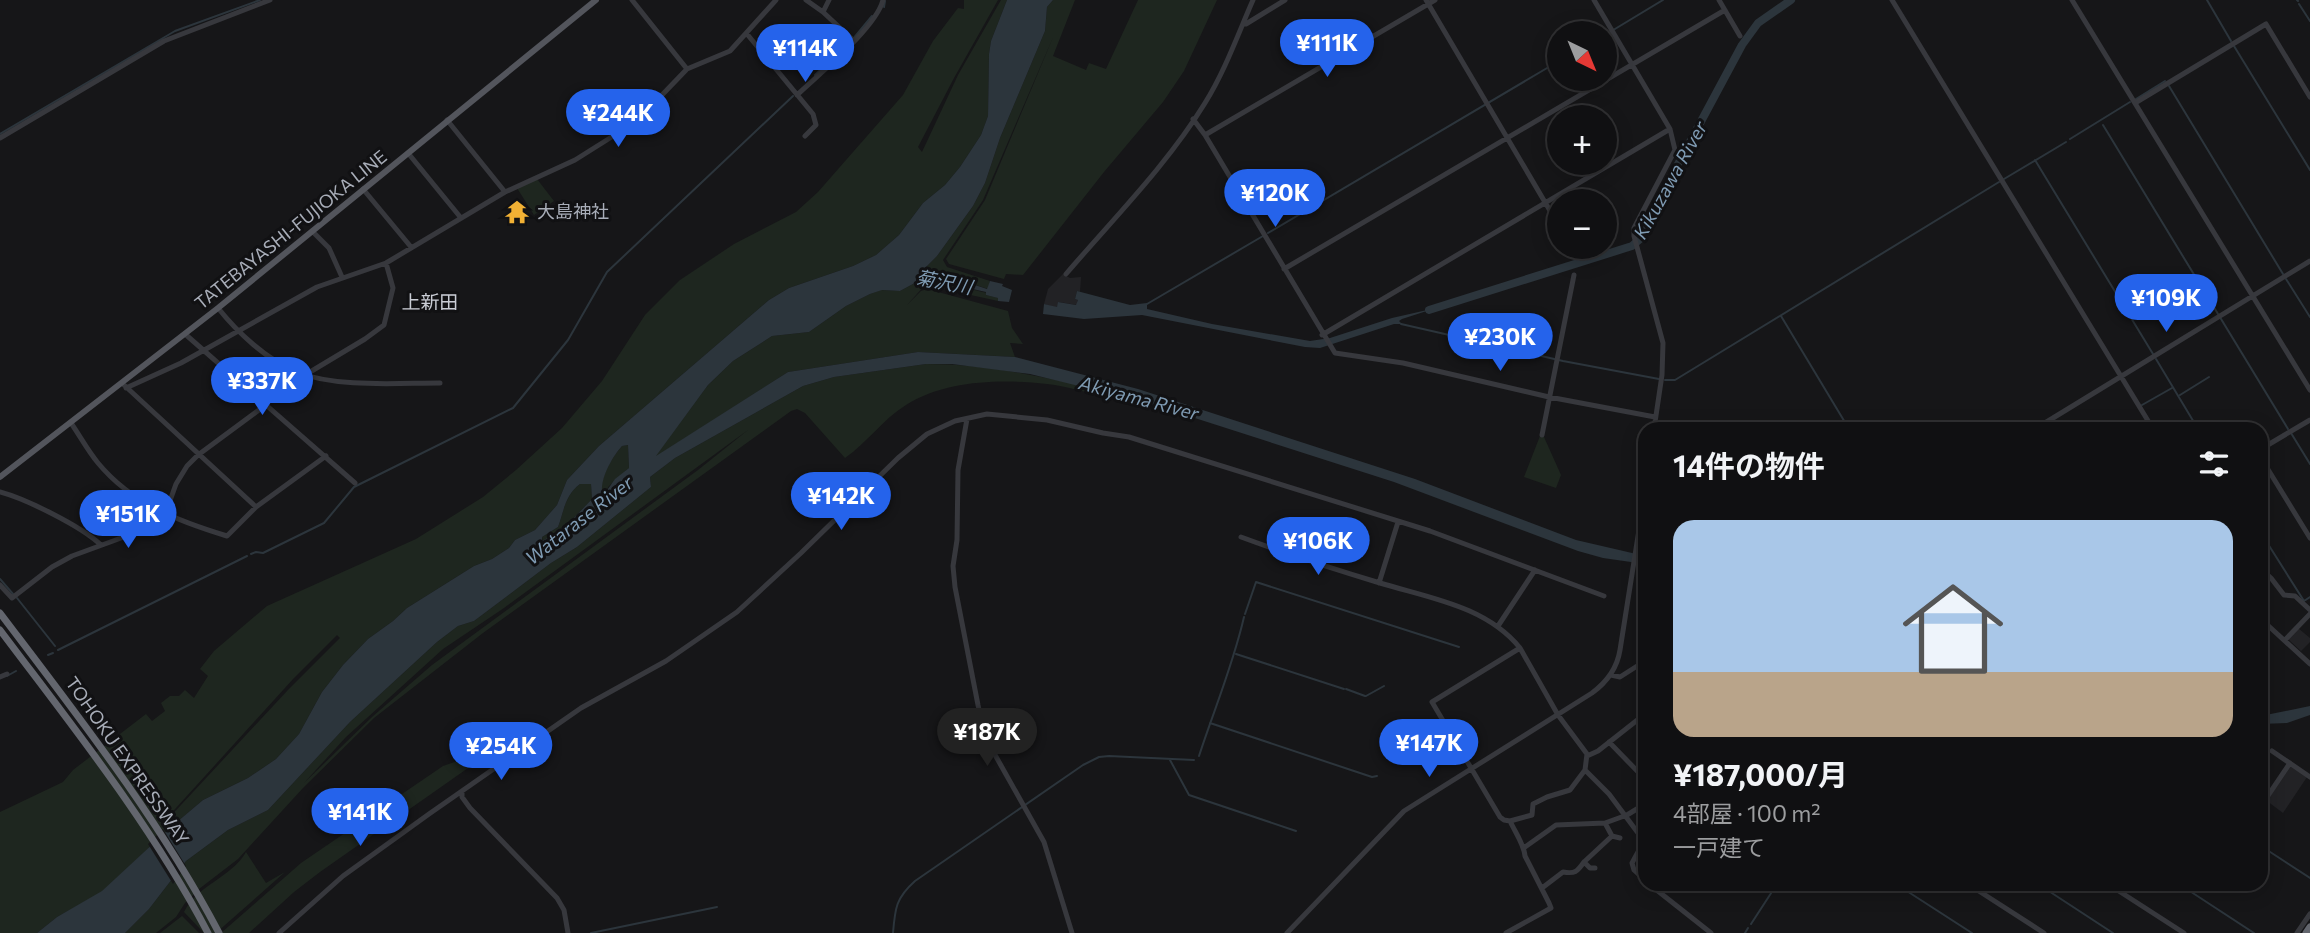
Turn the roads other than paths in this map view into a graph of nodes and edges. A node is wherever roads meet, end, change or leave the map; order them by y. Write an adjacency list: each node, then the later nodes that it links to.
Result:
1 (270, 0): 31 (street)
2 (596, 0): 27 (main road, TATEBAYASHI-FUJIOKA LINE)
3 (632, 0): 22 (street)
4 (776, 0): 18 (street)
5 (806, 0): 16 (street)
6 (829, 0): 16 (street)
7 (883, 0): 20 (street)
8 (1253, 0): 17 (street)
9 (1285, 0): 17 (street)
10 (1594, 0): 21 (street)
11 (1719, 0): 15 (street)
12 (1892, 0): 53 (street)
13 (2072, 0): 25 (street)
14 (1430, 1): 29 (street); 32 (street)
15 (1725, 10): 19 (street); 21 (street)
16 (823, 12): 20 (street)
17 (1243, 24): 26 (street)
18 (747, 34): 22 (street); 23 (street)
19 (1740, 36)
20 (854, 41): 23 (street)
21 (1632, 64): 28 (street); 32 (street)
22 (687, 69): 35 (street)
23 (797, 95): 30 (street)
24 (2310, 97): 25 (street)
25 (2135, 103): 46 (street)
26 (1193, 119): 29 (street); 43 (street)
27 (447, 120): 33 (main road, TATEBAYASHI-FUJIOKA LINE); 35 (street)
28 (1670, 129): 36 (street); 59 (street)
29 (1205, 135): 42 (street)
30 (805, 136)
31 (0, 138)
32 (1507, 138): 36 (street); 42 (street)
33 (408, 153): 34 (main road, TATEBAYASHI-FUJIOKA LINE); 37 (street)
34 (363, 189): 38 (main road, TATEBAYASHI-FUJIOKA LINE); 39 (street)
35 (505, 192): 37 (street)
36 (1546, 202): 50 (street)
37 (460, 218): 39 (street)
38 (312, 231): 45 (street); 47 (main road, TATEBAYASHI-FUJIOKA LINE)
39 (411, 247): 41 (street)
40 (2310, 261): 46 (street)
41 (386, 263): 45 (street); 52 (street)
42 (1284, 269): 50 (street)
43 (1066, 274)
44 (1574, 275): 57 (street)
45 (342, 277): 48 (street)
46 (2253, 296): 53 (street); 56 (street)
47 (218, 308): 48 (street); 49 (main road, TATEBAYASHI-FUJIOKA LINE)
48 (236, 331): 51 (street); 52 (street)
49 (185, 334): 51 (street); 55 (main road, TATEBAYASHI-FUJIOKA LINE)
50 (1323, 336): 57 (street)
51 (202, 351): 55 (street); 58 (street)
52 (305, 374): 54 (street)
53 (2121, 376): 63 (street); 64 (street)
54 (440, 383)
55 (124, 385): 65 (main road, TATEBAYASHI-FUJIOKA LINE); 68 (street)
56 (2310, 390)
57 (1549, 397): 59 (street); 66 (street)
58 (267, 404): 68 (street); 69 (street)
59 (1655, 417): 62 (street)
60 (967, 419): 76 (street); 108 (street); 132 (street)
61 (2310, 420): 67 (street)
62 (1655, 422)
63 (2046, 422)
64 (2149, 422)
65 (71, 423): 71 (main road, TATEBAYASHI-FUJIOKA LINE); 75 (street)
66 (1542, 435)
67 (2268, 446)
68 (198, 455): 74 (street); 75 (street)
69 (326, 456): 72 (street); 74 (street)
70 (2268, 469): 79 (street)
71 (0, 477)
72 (355, 483)
73 (0, 492): 80 (street)
74 (256, 508): 75 (street)
75 (166, 515): 80 (street)
76 (1398, 522): 81 (street); 83 (street)
77 (1241, 537): 83 (street)
78 (1638, 537): 96 (street)
79 (2310, 538)
80 (101, 545): 84 (street)
81 (1535, 570): 85 (street); 89 (street)
82 (2268, 575): 86 (street)
83 (1379, 583): 89 (street)
84 (0, 585)
85 (1604, 596)
86 (2310, 612): 91 (street)
87 (0, 613): 129 (highway, TOHOKU EXPRESSWAY)
88 (2268, 625): 91 (street)
89 (1498, 626): 92 (street)
90 (0, 629): 128 (highway, TOHOKU EXPRESSWAY)
91 (2285, 640): 93 (street)
92 (1520, 648): 98 (street); 104 (street)
93 (2310, 664)
94 (1638, 665): 96 (street)
95 (7, 674): 97 (street)
96 (1611, 675): 98 (street)
97 (0, 677)
98 (1558, 715): 102 (street); 104 (street)
99 (1638, 719): 100 (street)
100 (1609, 742): 102 (street); 106 (street)
101 (2272, 751): 103 (street)
102 (1587, 756): 105 (street)
103 (2290, 763): 107 (street); 109 (street)
104 (1471, 768): 112 (street); 133 (street)
105 (1585, 770): 111 (street); 112 (street)
106 (1638, 772)
107 (2310, 777)
108 (462, 793): 130 (street); 131 (street)
109 (2268, 796)
110 (1638, 808): 111 (street)
111 (1624, 817): 113 (street); 114 (street)
112 (1510, 821): 117 (street)
113 (1605, 823): 115 (street); 117 (street)
114 (1638, 834)
115 (1612, 836): 116 (street); 119 (street)
116 (1620, 838)
117 (1525, 847): 122 (street)
118 (1638, 851): 121 (street)
119 (1584, 862): 120 (street); 122 (street)
120 (1595, 868)
121 (1638, 873)
122 (1542, 888): 134 (street)
123 (1658, 891): 135 (street)
124 (1979, 891): 136 (street)
125 (2119, 891): 137 (street)
126 (2310, 914): 138 (street)
127 (2310, 927): 139 (highway)
128 (208, 933)
129 (219, 933)
130 (279, 933)
131 (568, 933)
132 (1072, 933)
133 (1287, 933)
134 (1506, 933)
135 (1711, 933)
136 (2044, 933)
137 (2183, 933)
138 (2297, 933)
139 (2306, 933)

